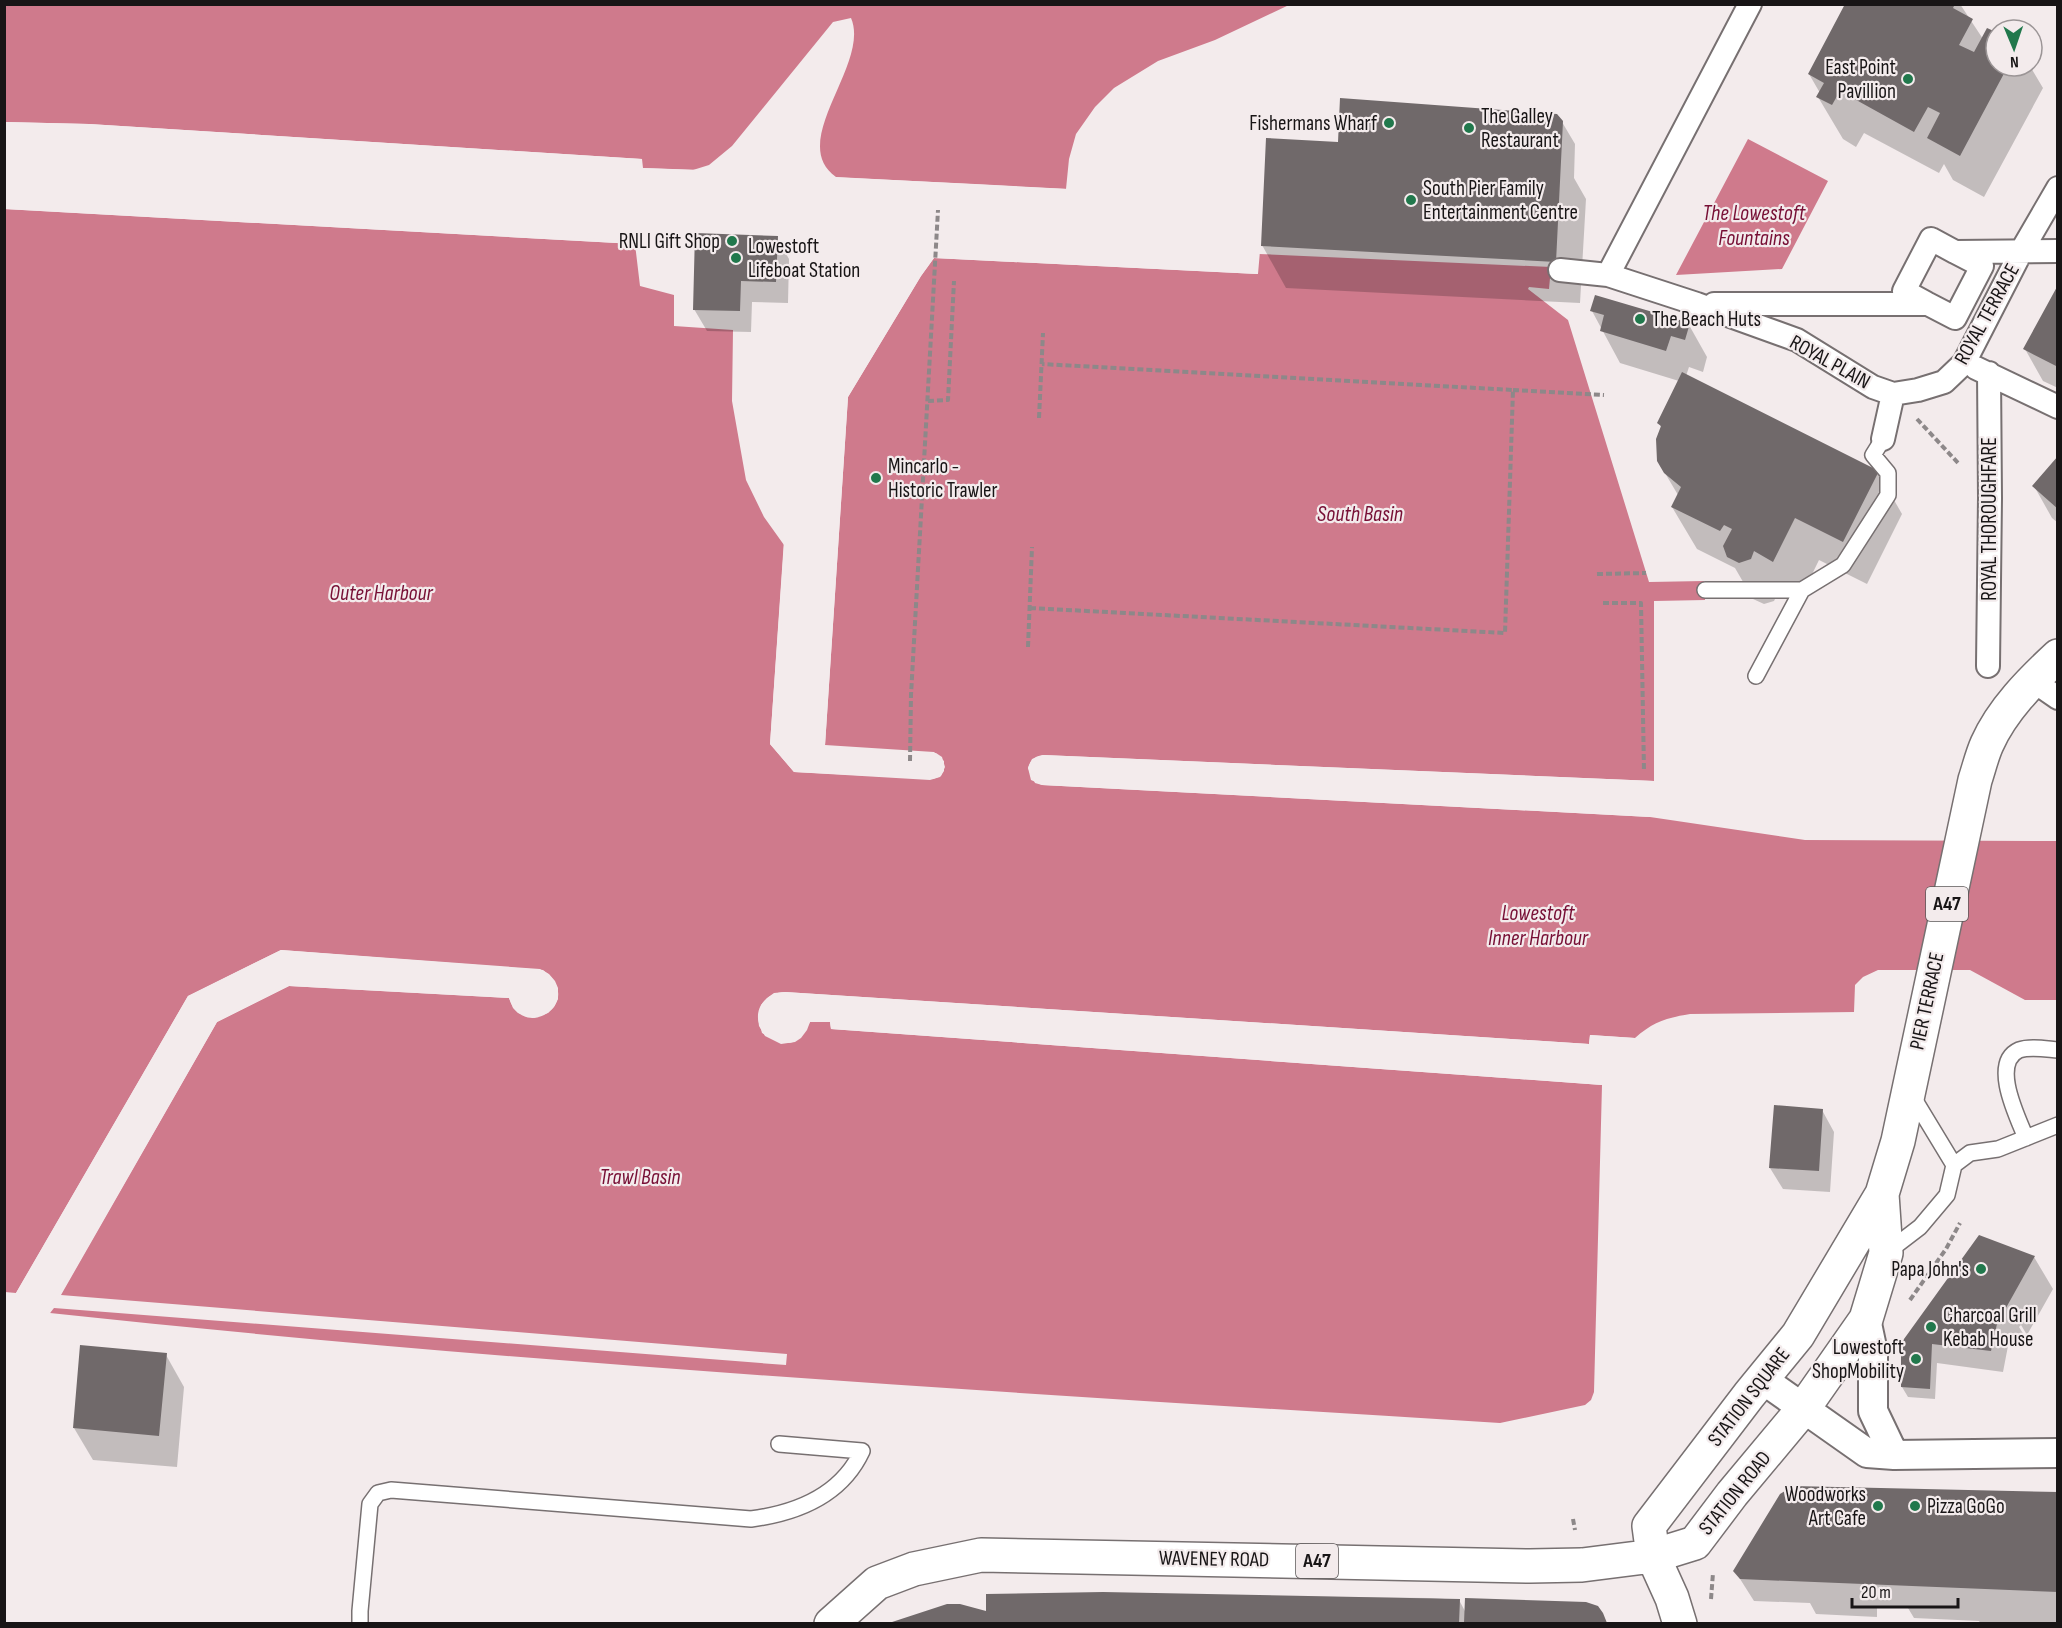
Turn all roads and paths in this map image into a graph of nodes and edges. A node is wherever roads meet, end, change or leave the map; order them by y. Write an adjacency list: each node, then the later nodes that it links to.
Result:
1 (1750, 4): 8 (street)
2 (2058, 188): 4 (street, ROYAL TERRACE)
3 (938, 210): 19 (path)
4 (2022, 250): 5 (street); 6 (street); 13 (street, ROYAL TERRACE)
5 (2058, 251)
6 (1955, 252): 11 (street); 11 (street)
7 (1560, 270): 8 (street, ROYAL PLAIN)
8 (1608, 275): 10 (street, ROYAL PLAIN)
9 (954, 281): 19 (path)
10 (1697, 304): 11 (street); 17 (street, ROYAL PLAIN)
11 (1928, 304)
12 (1043, 333): 14 (path)
13 (1964, 363): 15 (street); 17 (street, ROYAL TERRACE)
14 (1042, 364): 16 (path); 21 (path)
15 (1989, 373): 20 (street); 23 (street, ROYAL THOROUGHFARE)
16 (1513, 390): 18 (path); 30 (path)
17 (1893, 394): 22 (street); 23 (path)
18 (1604, 395)
19 (928, 401): 36 (path)
20 (2058, 407)
21 (1039, 418)
22 (1883, 440): 28 (lane)
23 (1990, 498): 33 (street, ROYAL THOROUGHFARE)
24 (1032, 547): 30 (path)
25 (1646, 573): 26 (path)
26 (1597, 574)
27 (1705, 590): 28 (lane)
28 (1802, 590): 34 (lane)
29 (1603, 603): 37 (path)
30 (1030, 608): 31 (path)
31 (1028, 647)
32 (2058, 656): 35 (highway, PIER TERRACE / A47)
33 (1988, 666)
34 (1756, 676)
35 (2045, 689): 39 (highway, PIER TERRACE / A47)
36 (910, 761)
37 (1644, 771)
38 (2058, 1050): 41 (lane)
39 (1908, 1089): 42 (lane); 43 (highway, PIER TERRACE / A47)
40 (2058, 1125): 41 (lane)
41 (2026, 1138): 42 (lane)
42 (1954, 1165): 44 (lane)
43 (1882, 1194): 44 (highway, A47); 46 (highway, STATION SQUARE / A47)
44 (1886, 1253): 45 (highway, A47)
45 (1866, 1319): 47 (highway, A47); 50 (street)
46 (1762, 1379): 47 (street); 51 (highway, STATION SQUARE / A47)
47 (1803, 1409): 50 (street); 51 (highway, STATION ROAD / A47)
48 (779, 1444): 52 (lane)
49 (2058, 1453): 50 (street)
50 (1894, 1455)
51 (1653, 1556): 53 (highway, WAVENEY ROAD / A47); 54 (highway, STATION SQUARE / A47)
52 (360, 1623)
53 (831, 1623)
54 (1680, 1623)

